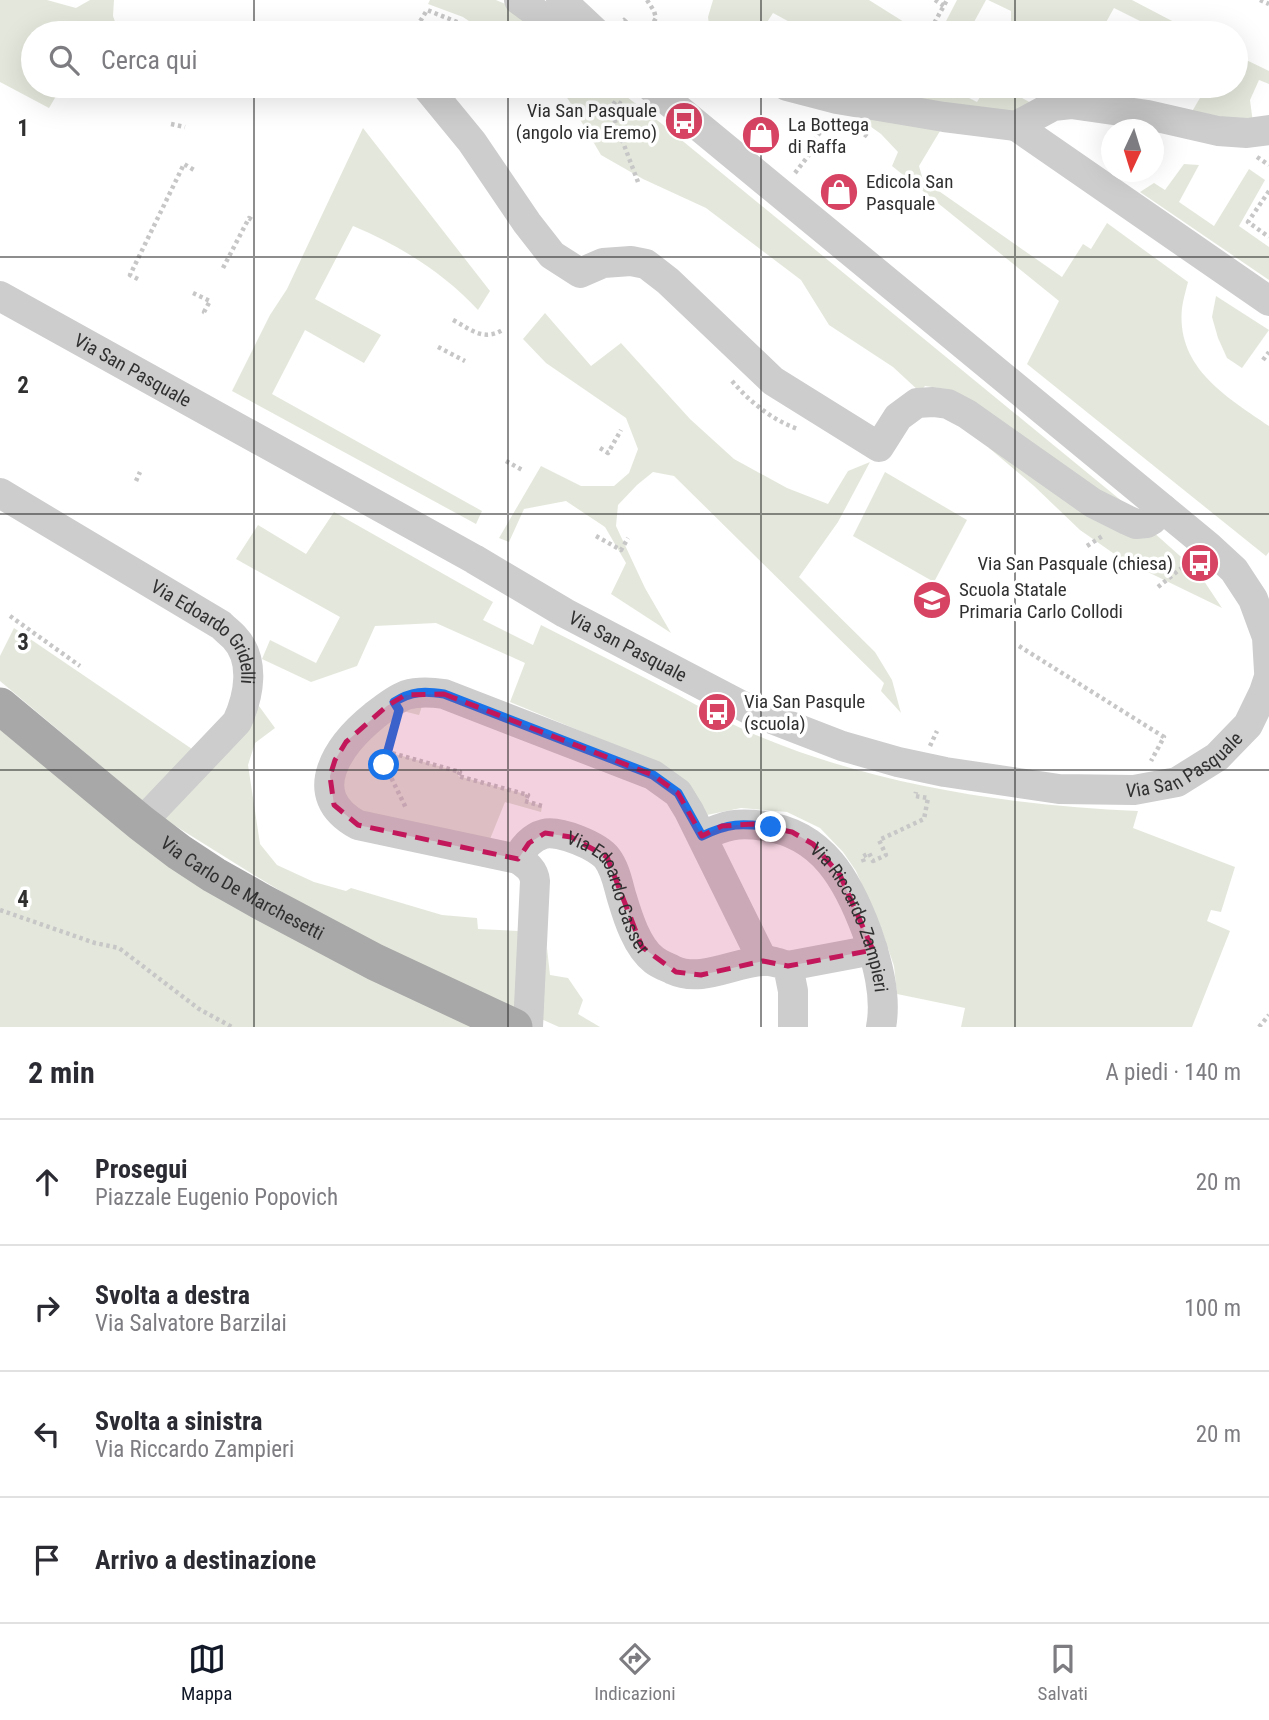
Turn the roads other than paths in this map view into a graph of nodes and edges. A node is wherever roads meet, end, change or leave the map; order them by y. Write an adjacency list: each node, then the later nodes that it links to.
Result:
1 (519, 0): 3 (street)
2 (561, 0): 4 (street)
3 (547, 21)
4 (594, 21)
5 (436, 98): 13 (street)
6 (665, 98): 13 (street)
7 (833, 98): 8 (street)
8 (1016, 126): 9 (street); 11 (street)
9 (1269, 131)
10 (0, 296): 15 (street, Via San Pasquale)
11 (1269, 301)
12 (0, 493): 17 (street, Via Edoardo Gridelli)
13 (1163, 509): 14 (street)
14 (1269, 671)
15 (1269, 677)
16 (0, 706): 17 (main road, Via Carlo De Marchesetti)
17 (141, 823): 22 (main road, Via Carlo De Marchesetti)
18 (702, 836): 19 (street); 20 (street, Via Riccardo Zampieri); 21 (street)
19 (518, 859): 21 (street, Via Edoardo Gasser); 23 (street)
20 (873, 950): 21 (street, Via Edoardo Gasser); 25 (street, Via Riccardo Zampieri)
21 (776, 964): 24 (street)
22 (514, 1027)
23 (528, 1027)
24 (793, 1027)
25 (881, 1027)

